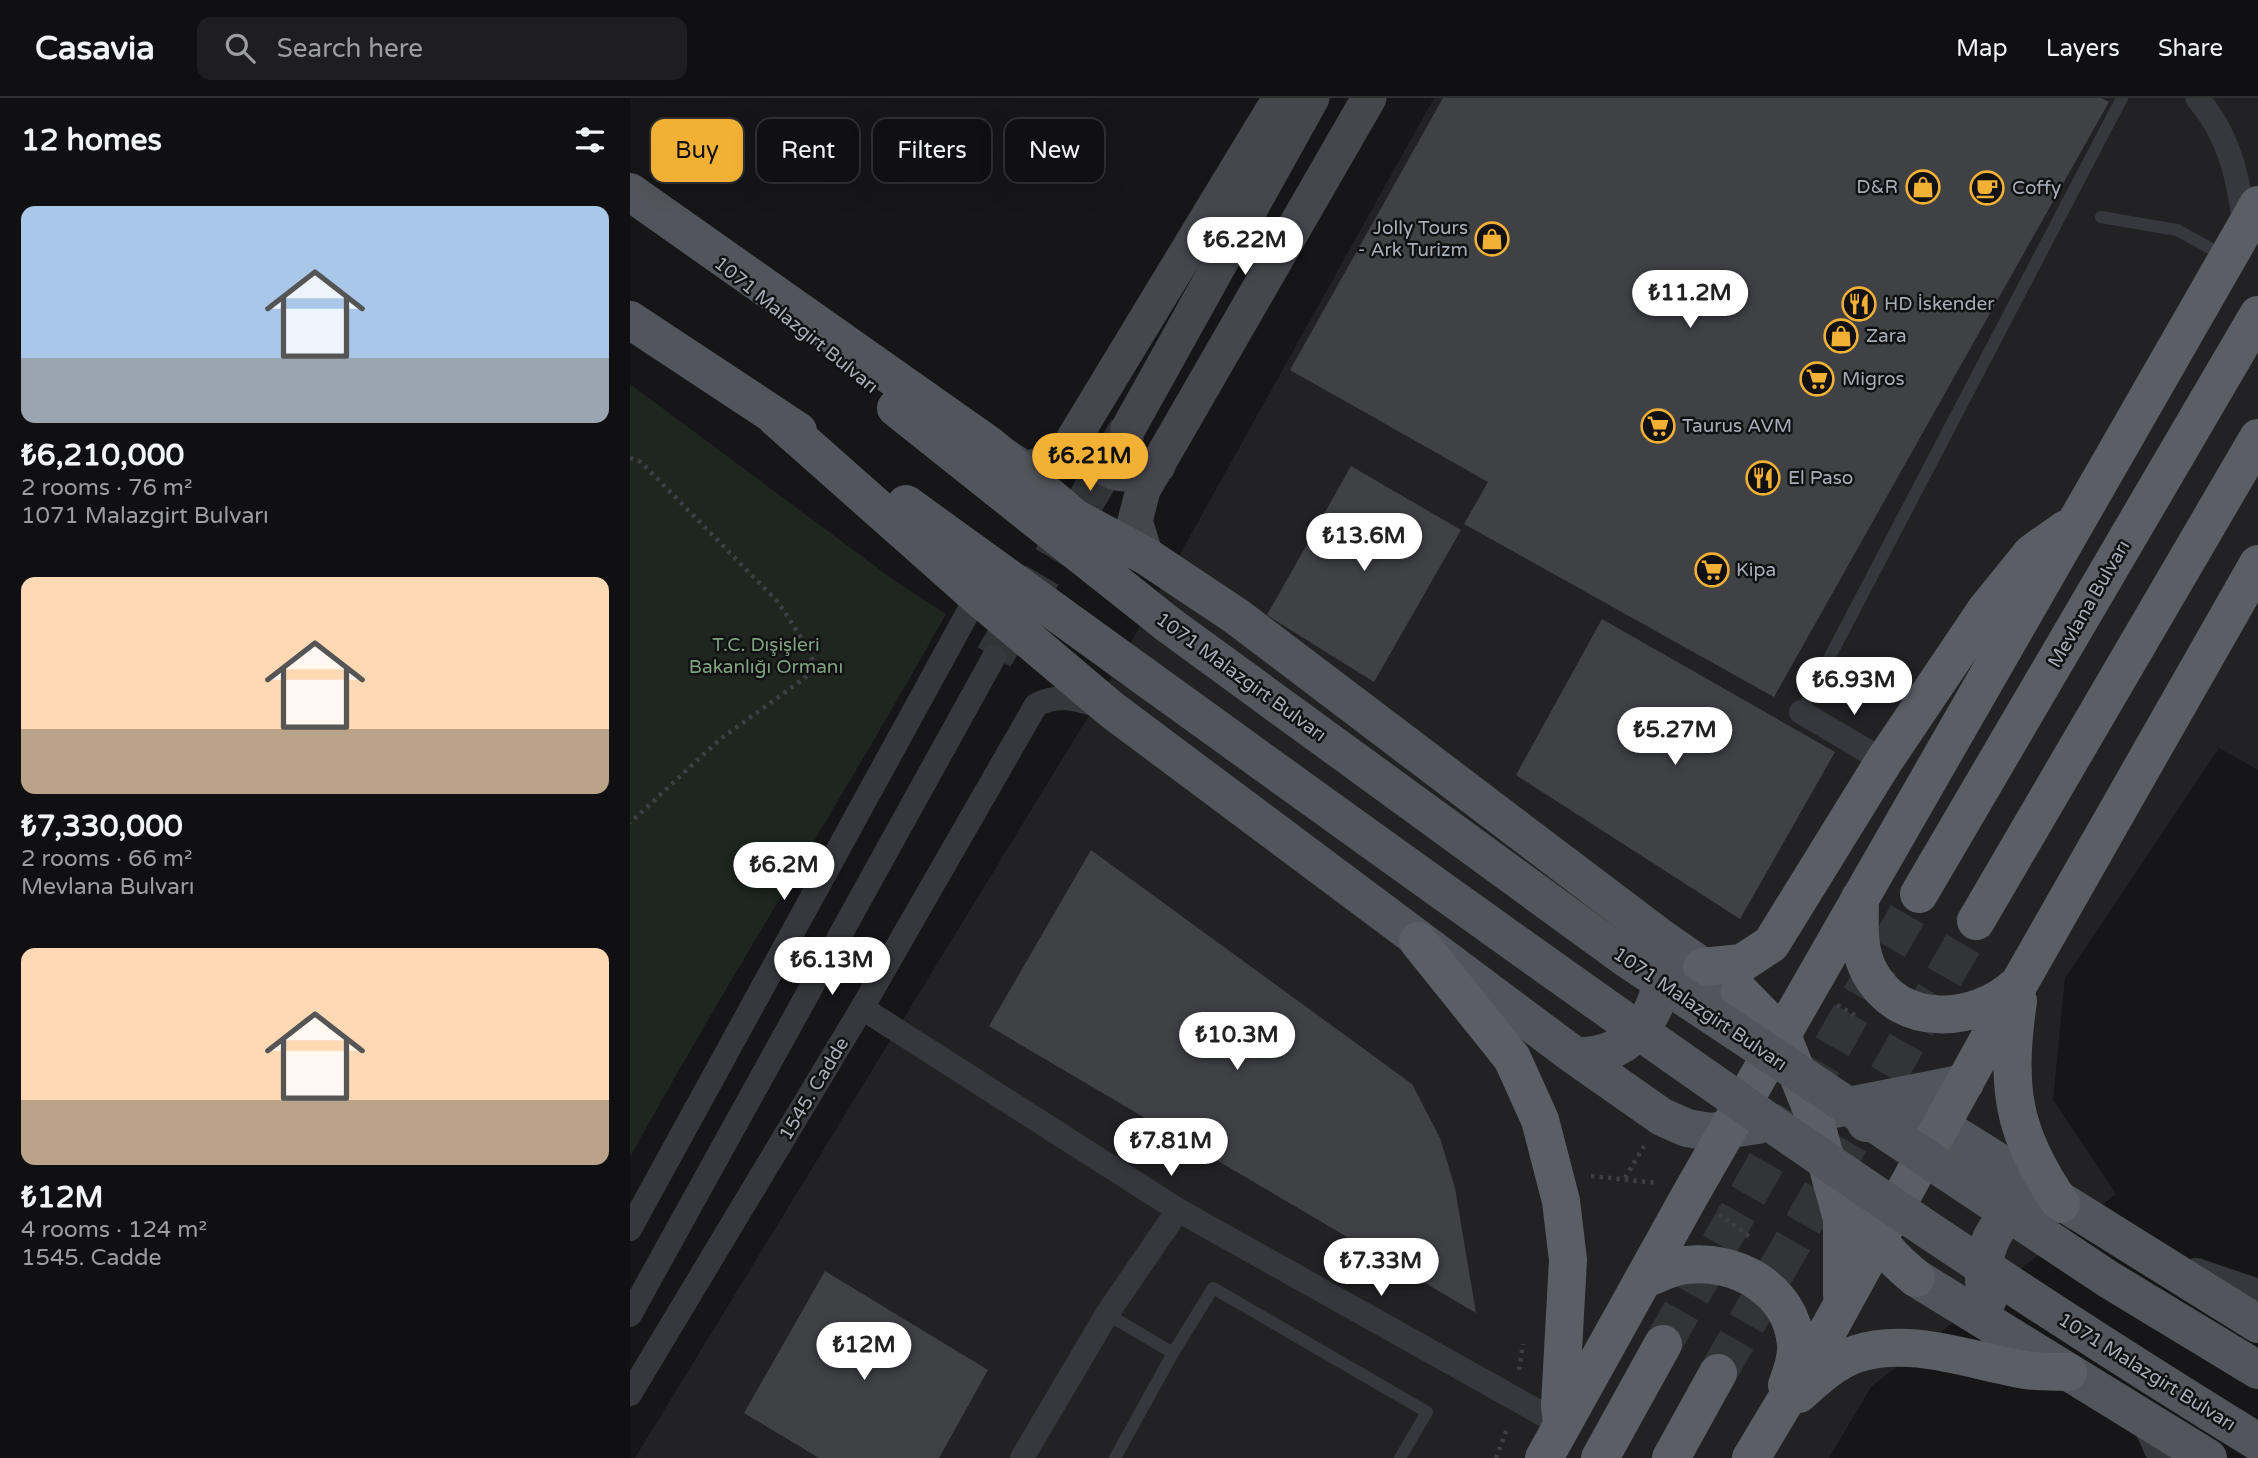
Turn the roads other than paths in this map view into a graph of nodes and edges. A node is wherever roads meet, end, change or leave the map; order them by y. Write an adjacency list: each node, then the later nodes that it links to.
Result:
1 (1280, 98): 13 (main road)
2 (1312, 98): 14 (main road)
3 (1369, 98): 17 (main road)
4 (2122, 98): 24 (lane)
5 (2197, 98): 9 (street)
6 (630, 192): 7 (main road, 1071 Malazgirt Bulvarı)
7 (660, 214): 16 (main road, 1071 Malazgirt Bulvarı); 58 (main road, 1071 Malazgirt Bulvarı, bridge)
8 (2101, 217): 9 (lane)
9 (2244, 231): 18 (highway)
10 (2258, 315): 26 (highway, Mevlana Bulvarı)
11 (630, 320): 12 (main road, 1071 Malazgirt Bulvarı)
12 (775, 417): 21 (main road, 1071 Malazgirt Bulvarı); 65 (main road, 1071 Malazgirt Bulvarı, bridge)
13 (1081, 426): 16 (main road); 17 (main road)
14 (1128, 429)
15 (2258, 438): 28 (highway)
16 (989, 445): 19 (main road, 1071 Malazgirt Bulvarı)
17 (1158, 466): 19 (main road)
18 (2080, 521): 25 (highway); 27 (highway)
19 (1146, 556): 29 (main road, 1071 Malazgirt Bulvarı)
20 (2258, 564): 32 (highway)
21 (977, 596): 23 (main road, 1071 Malazgirt Bulvarı); 45 (street)
22 (993, 657): 53 (street)
23 (1112, 710): 30 (main road, 1071 Malazgirt Bulvarı); 35 (street, 1545. Cadde)
24 (1801, 712): 25 (street)
25 (1884, 761): 31 (highway)
26 (1919, 894)
27 (1860, 898): 32 (highway); 33 (highway)
28 (1976, 921)
29 (1657, 935): 31 (main road, 1071 Malazgirt Bulvarı); 37 (main road)
30 (1418, 941): 37 (main road, 1071 Malazgirt Bulvarı); 64 (highway)
31 (1702, 967): 34 (main road, 1071 Malazgirt Bulvarı)
32 (2020, 982): 38 (highway); 43 (highway)
33 (1810, 986): 36 (highway); 39 (highway)
34 (1740, 992): 36 (highway)
35 (862, 1008): 44 (street); 61 (street, 1545. Cadde)
36 (1782, 1035): 39 (highway); 41 (highway)
37 (1575, 1056): 41 (main road, 1071 Malazgirt Bulvarı)
38 (1965, 1083): 39 (main road, 1071 Malazgirt Bulvarı); 40 (highway)
39 (1826, 1120): 40 (main road, 1071 Malazgirt Bulvarı); 41 (main road, 1071 Malazgirt Bulvarı); 42 (main road, 1071 Malazgirt Bulvarı); 46 (highway); 51 (highway)
40 (1941, 1126): 43 (main road, 1071 Malazgirt Bulvarı); 46 (highway)
41 (1727, 1130): 42 (highway)
42 (1680, 1191): 49 (highway)
43 (2061, 1203): 47 (main road, 1071 Malazgirt Bulvarı); 55 (main road)
44 (1178, 1210): 52 (street); 64 (street)
45 (630, 1229)
46 (1877, 1240): 48 (highway); 51 (highway)
47 (2150, 1259): 50 (street); 54 (main road, 1071 Malazgirt Bulvarı)
48 (1916, 1278): 55 (main road)
49 (1645, 1279): 62 (highway); 64 (highway)
50 (2258, 1295)
51 (1841, 1304): 62 (highway)
52 (1107, 1314): 57 (lane); 66 (street)
53 (630, 1315)
54 (2258, 1324)
55 (2008, 1335): 59 (main road)
56 (1663, 1344): 70 (highway)
57 (1173, 1353): 67 (lane); 68 (lane)
58 (2258, 1370)
59 (2068, 1372): 62 (highway); 63 (main road)
60 (1718, 1373): 71 (highway)
61 (630, 1394)
62 (1777, 1414): 72 (highway)
63 (2148, 1423): 73 (street); 74 (main road)
64 (1562, 1425): 69 (highway)
65 (2258, 1442)
66 (1022, 1458)
67 (1115, 1458)
68 (1400, 1458)
69 (1544, 1458)
70 (1600, 1458)
71 (1671, 1458)
72 (1751, 1458)
73 (2164, 1458)
74 (2208, 1458)

